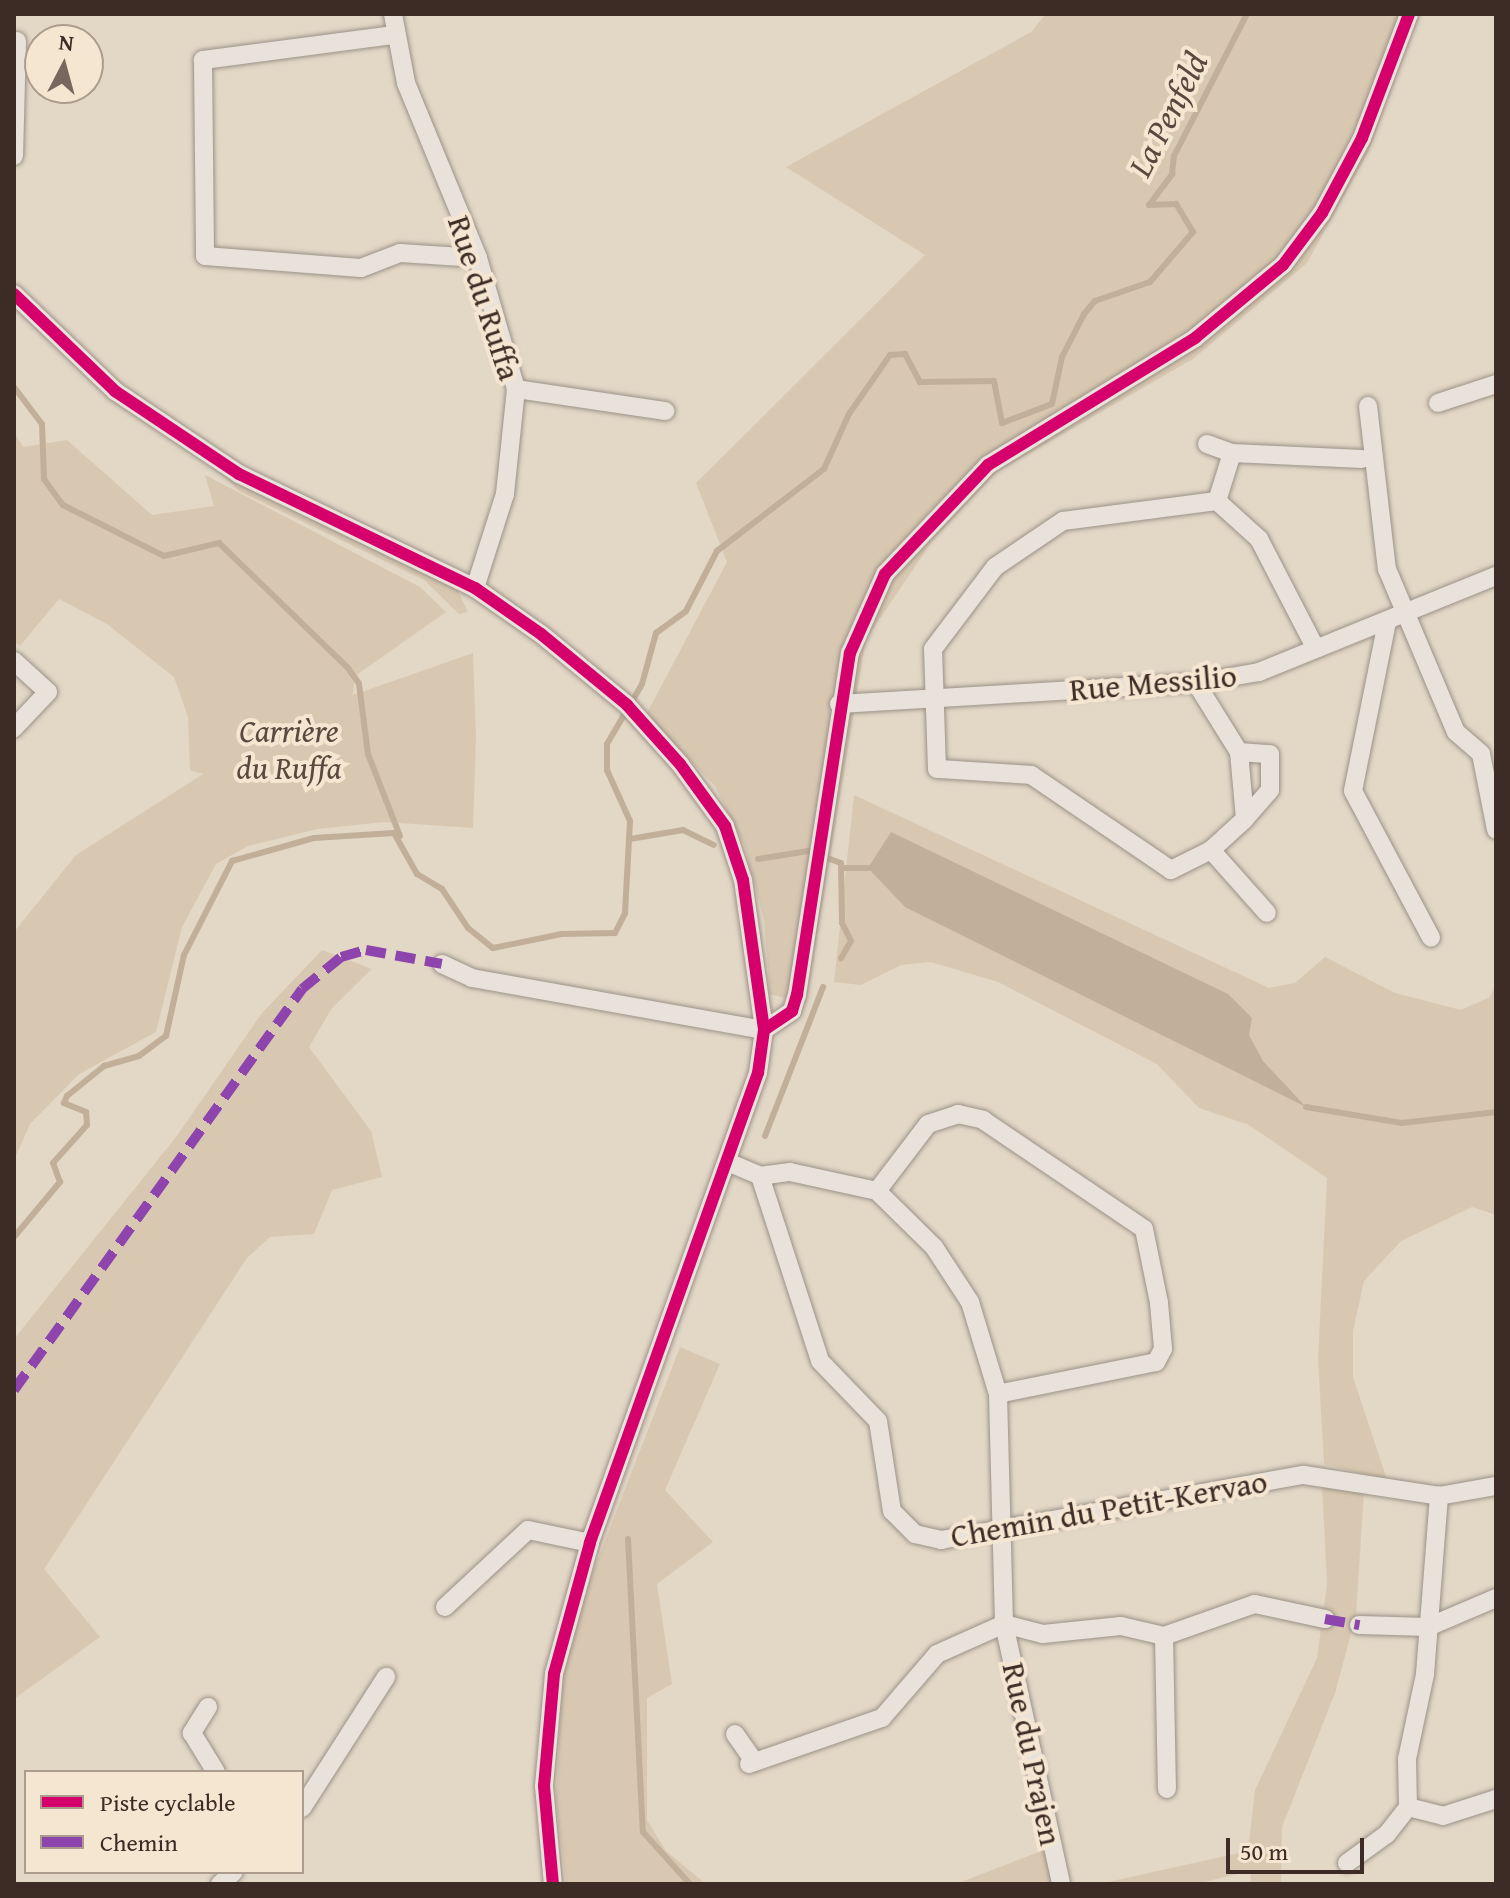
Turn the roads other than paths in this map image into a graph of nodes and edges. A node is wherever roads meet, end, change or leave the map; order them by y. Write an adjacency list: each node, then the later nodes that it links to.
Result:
1 (393, 14): 3 (street, Rue du Ruffa)
2 (1409, 14): 25 (street)
3 (393, 35): 6 (street, Rue du Ruffa); 6 (street)
4 (17, 41): 5 (street)
5 (14, 156)
6 (478, 258): 9 (street, Rue du Ruffa)
7 (14, 294): 18 (street)
8 (1496, 384): 10 (street)
9 (516, 389): 12 (street); 18 (street, Rue du Ruffa)
10 (1438, 403)
11 (1368, 406): 19 (street)
12 (665, 411)
13 (1207, 444): 14 (street)
14 (1232, 453): 15 (street); 16 (street)
15 (1362, 459)
16 (1217, 501): 21 (street); 24 (street)
17 (1496, 576): 19 (street, Rue Messilio)
18 (475, 588): 34 (street)
19 (1409, 614): 20 (street, Rue Messilio); 29 (street)
20 (1387, 622): 21 (street, Rue Messilio); 32 (street)
21 (1315, 647): 23 (street, Rue Messilio)
22 (14, 661): 26 (street)
23 (1196, 683): 24 (street, Rue Messilio); 27 (street)
24 (935, 699): 25 (street, Rue Messilio); 30 (street)
25 (839, 704): 34 (street)
26 (14, 728)
27 (1239, 752): 28 (street); 28 (street)
28 (1245, 819): 30 (street)
29 (1496, 830)
30 (1211, 850): 31 (street)
31 (1267, 913)
32 (1431, 938)
33 (442, 964): 34 (street)
34 (764, 1030): 35 (street)
35 (730, 1163): 36 (street); 42 (street)
36 (760, 1176): 37 (street); 41 (street, Chemin du Petit-Kervao)
37 (877, 1191): 38 (street, Rue du Prajen); 38 (street)
38 (998, 1394): 41 (street, Rue du Prajen)
39 (1496, 1486): 40 (street, Chemin du Petit-Kervao)
40 (1439, 1496): 41 (street, Chemin du Petit-Kervao); 48 (street)
41 (1005, 1527): 46 (street, Rue du Prajen)
42 (590, 1543): 44 (street); 59 (street)
43 (1496, 1598): 48 (street)
44 (445, 1607)
45 (1325, 1619): 49 (street)
46 (1004, 1624): 49 (street, Rue du Prajen); 52 (street, Rue du Prajen); 60 (street, Rue du Prajen)
47 (1359, 1625): 48 (street)
48 (1428, 1627): 57 (street)
49 (1164, 1636): 54 (street)
50 (386, 1677): 56 (street)
51 (208, 1707): 53 (street)
52 (735, 1734)
53 (215, 1770)
54 (1167, 1789)
55 (1496, 1799): 57 (street)
56 (304, 1805)
57 (1408, 1807): 58 (street)
58 (1347, 1863)
59 (553, 1884)
60 (1061, 1884)

